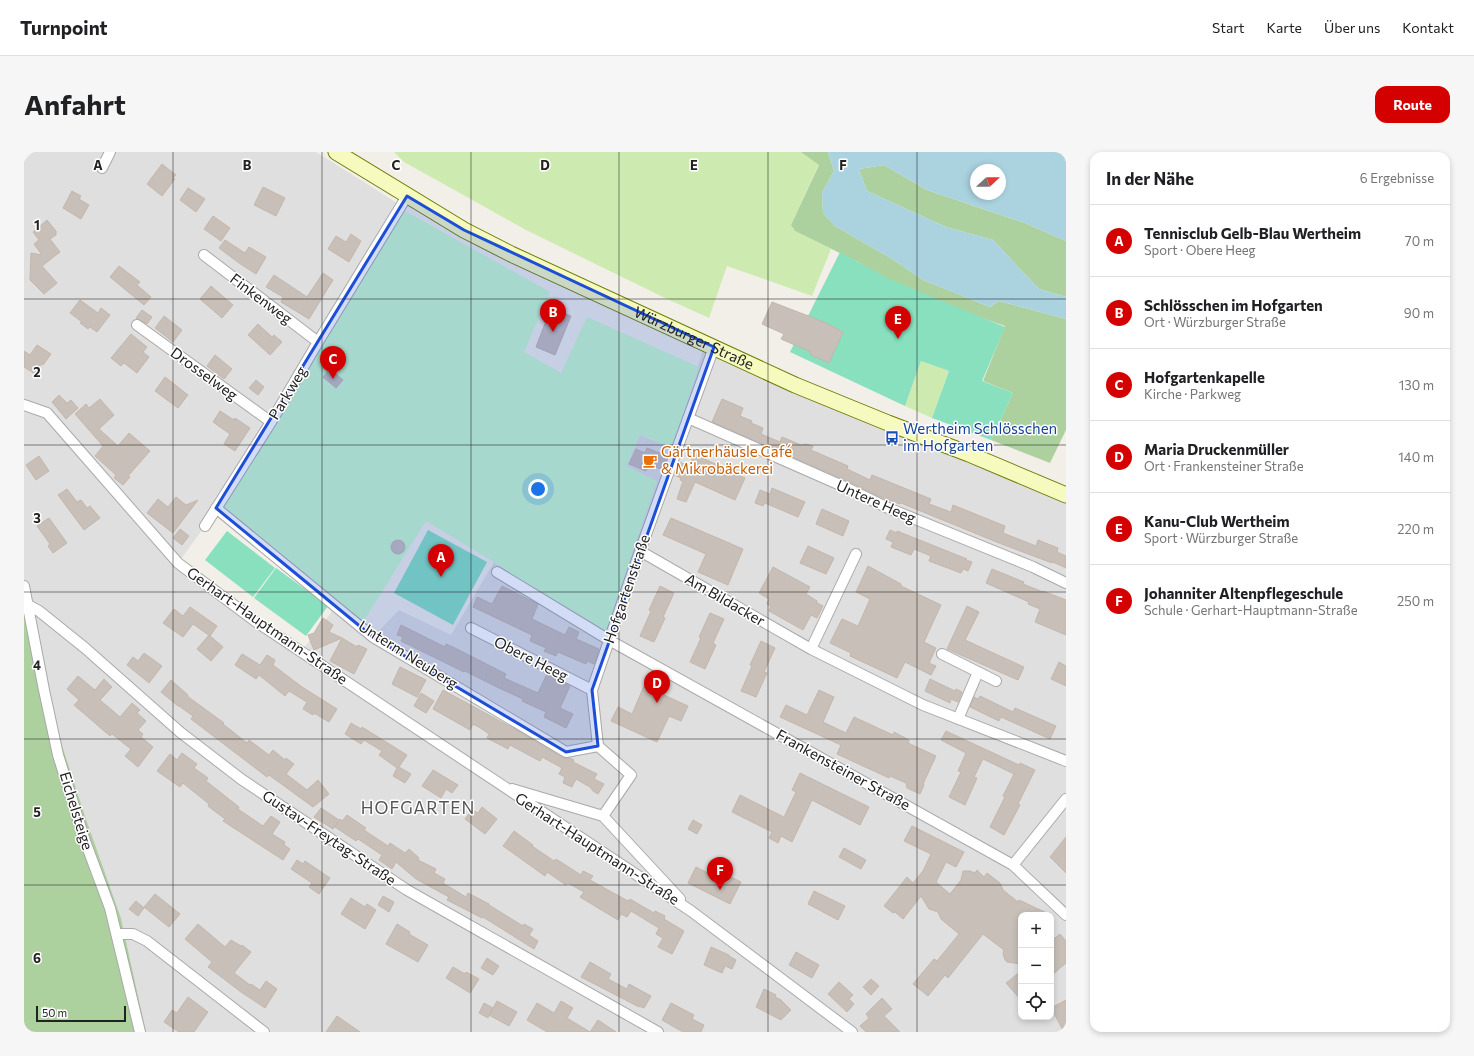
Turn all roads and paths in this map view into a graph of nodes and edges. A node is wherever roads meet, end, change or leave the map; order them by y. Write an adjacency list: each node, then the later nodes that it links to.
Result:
1 (110, 152): 3 (street)
2 (336, 152): 4 (main road, Würzburger Straße)
3 (102, 168)
4 (407, 196): 7 (street, Parkweg); 8 (main road, Würzburger Straße)
5 (204, 255): 7 (street, Finkenweg)
6 (137, 325): 11 (street, Drosselweg)
7 (318, 342): 11 (street, Parkweg)
8 (714, 347): 10 (street, Hofgartenstraße); 12 (main road, Würzburger Straße)
9 (24, 406): 31 (street, Gerhart-Hauptmann-Straße)
10 (688, 418): 15 (street, Hofgartenstraße); 18 (street, Untere Heeg)
11 (271, 422): 13 (street, Parkweg)
12 (1066, 495)
13 (216, 508): 14 (street, Parkweg); 29 (street, Unterm Neuberg)
14 (205, 526)
15 (640, 551): 22 (street, Hofgartenstraße); 23 (street, Am Bildacker)
16 (856, 554): 23 (street)
17 (497, 572): 22 (street)
18 (1066, 583)
19 (24, 586): 20 (street, Eichelsteige)
20 (28, 605): 37 (street, Eichelsteige); 40 (street, Gustav-Freytag-Straße)
21 (471, 628): 27 (street, Obere Heeg)
22 (609, 640): 27 (street, Hofgartenstraße); 34 (street, Frankensteiner Straße)
23 (811, 649): 28 (street, Am Bildacker)
24 (942, 654): 25 (street)
25 (978, 672): 26 (street); 28 (street)
26 (996, 681)
27 (592, 690): 29 (street, Hofgartenstraße)
28 (958, 719): 30 (street, Am Bildacker)
29 (598, 746): 33 (street)
30 (1066, 761)
31 (502, 786): 33 (street, Gerhart-Hauptmann-Straße); 35 (street, Gerhart-Hauptmann-Straße)
32 (1066, 799): 34 (street)
33 (603, 816): 35 (street, Gerhart-Hauptmann-Straße)
34 (1013, 865): 36 (street, Frankensteiner Straße)
35 (691, 911): 41 (street, Gerhart-Hauptmann-Straße)
36 (1066, 915)
37 (117, 934): 38 (street, Eichelsteige); 39 (street)
38 (140, 1032)
39 (264, 1032)
40 (658, 1032)
41 (852, 1032)

